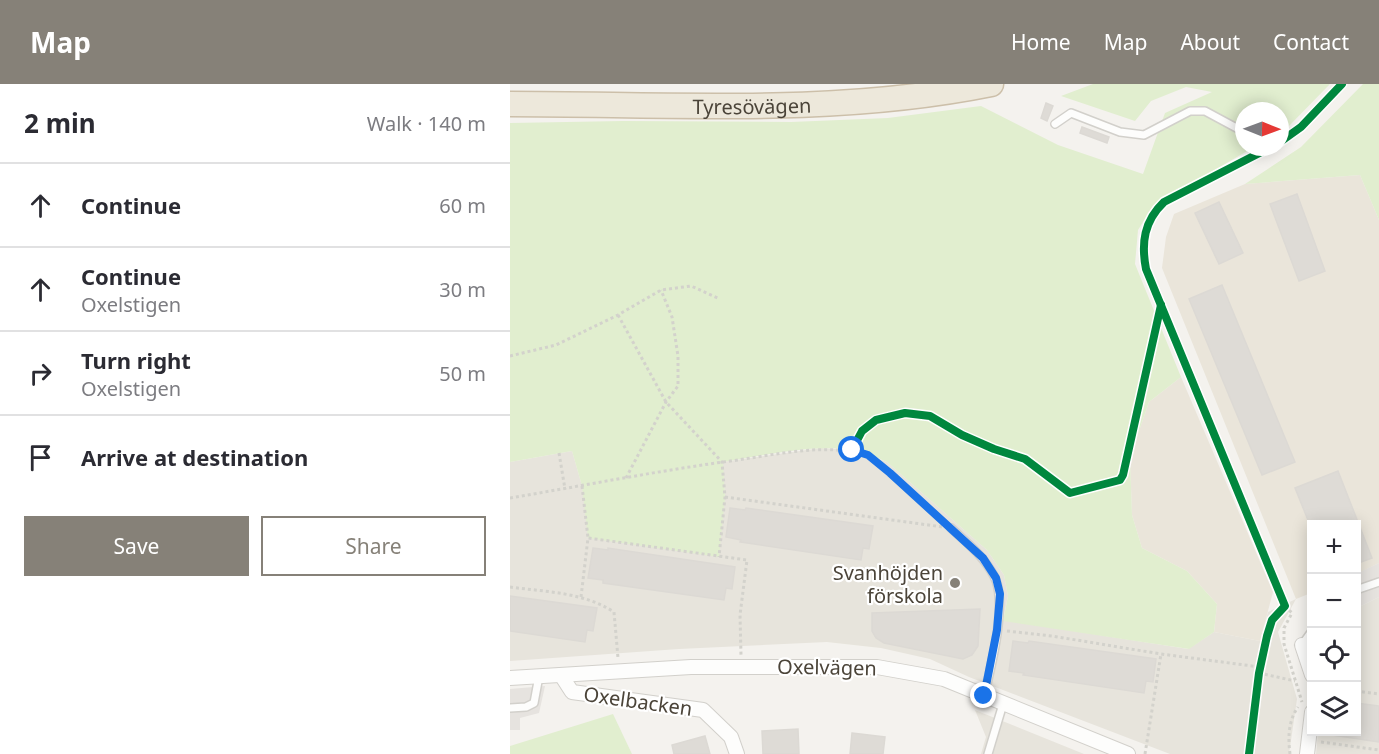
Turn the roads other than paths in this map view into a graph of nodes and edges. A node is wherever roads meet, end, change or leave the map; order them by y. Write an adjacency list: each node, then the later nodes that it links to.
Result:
1 (991, 84): 2 (highway, Tyresövägen)
2 (510, 104)
3 (1055, 124): 4 (lane)
4 (1235, 127)
5 (951, 528): 14 (lane)
6 (1379, 582): 7 (lane)
7 (1361, 588)
8 (1307, 637): 9 (lane)
9 (1302, 645): 10 (street)
10 (1307, 672)
11 (561, 675): 12 (street, Oxelvägen); 14 (street, Oxelvägen); 17 (street, Oxelbacken)
12 (539, 676): 13 (street, Oxelvägen); 16 (lane)
13 (510, 678)
14 (984, 696): 15 (street, Oxelvägen)
15 (1004, 704): 18 (lane); 19 (street, Oxelvägen)
16 (510, 708)
17 (737, 754)
18 (988, 754)
19 (1128, 754)

